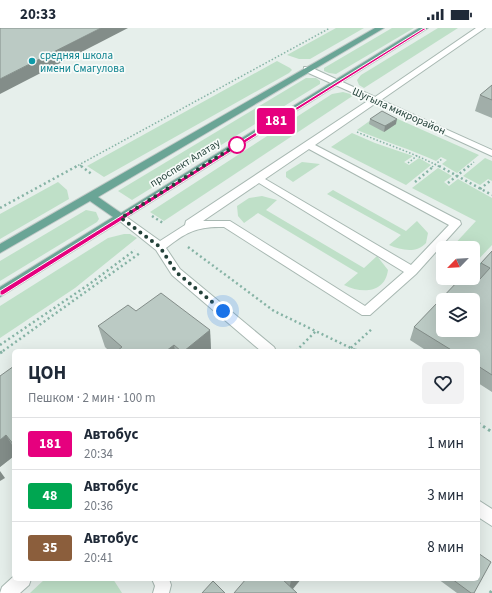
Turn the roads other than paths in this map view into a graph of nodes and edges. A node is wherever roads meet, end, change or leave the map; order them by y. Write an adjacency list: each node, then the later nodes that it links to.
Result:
1 (380, 28): 4 (main road, проспект Алатау)
2 (424, 28): 5 (main road, проспект Алатау)
3 (481, 28): 6 (street)
4 (307, 69): 5 (street, Шугыла микрорайон); 10 (main road, проспект Алатау)
5 (336, 82): 6 (street, Шугыла микрорайон); 11 (main road, проспект Алатау)
6 (374, 100): 7 (street); 8 (street, Шугыла микрорайон)
7 (309, 145): 9 (street); 15 (street)
8 (490, 152)
9 (259, 180): 12 (street); 15 (street)
10 (90, 196): 11 (main road); 14 (main road, проспект Алатау)
11 (121, 218): 13 (street); 16 (main road, проспект Алатау)
12 (183, 229): 13 (street); 15 (street)
13 (155, 243): 17 (street)
14 (0, 249)
15 (412, 270)
16 (0, 293)
17 (268, 349)
18 (480, 509): 19 (street)
19 (492, 518)
20 (20, 581): 22 (street)
21 (161, 581): 23 (street)
22 (8, 593)
23 (161, 593)

